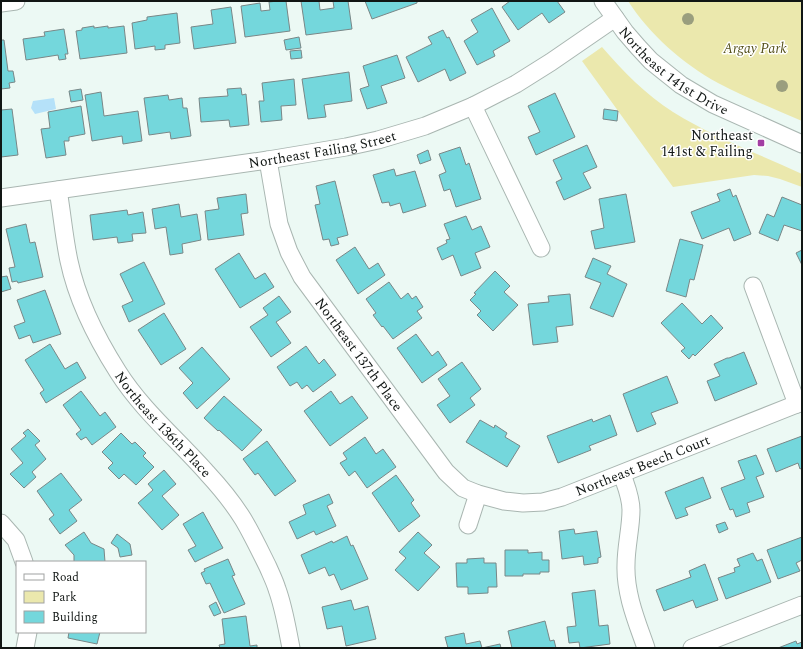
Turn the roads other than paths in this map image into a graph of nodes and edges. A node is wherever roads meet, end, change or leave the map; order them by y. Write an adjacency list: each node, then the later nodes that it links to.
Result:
1 (16, 1): 3 (street)
2 (603, 1): 4 (street, Northeast 141st Drive)
3 (1, 3)
4 (614, 18): 5 (street, Northeast Failing Street); 6 (street, Northeast 141st Drive)
5 (473, 106): 7 (street, Northeast Failing Street); 10 (street)
6 (802, 144)
7 (268, 160): 8 (street, Northeast Failing Street); 14 (street, Northeast 137th Place)
8 (58, 190): 9 (street, Northeast Failing Street); 21 (street, Northeast 136th Place)
9 (1, 198)
10 (542, 248)
11 (753, 286): 12 (street)
12 (800, 403): 13 (street, Northeast Beech Court)
13 (622, 474): 14 (street, Northeast Beech Court); 22 (street)
14 (478, 494): 16 (street)
15 (1, 523): 17 (street)
16 (468, 525)
17 (24, 561)
18 (802, 605): 23 (street)
19 (28, 633): 20 (street)
20 (25, 648)
21 (291, 648)
22 (646, 648)
23 (692, 648)

